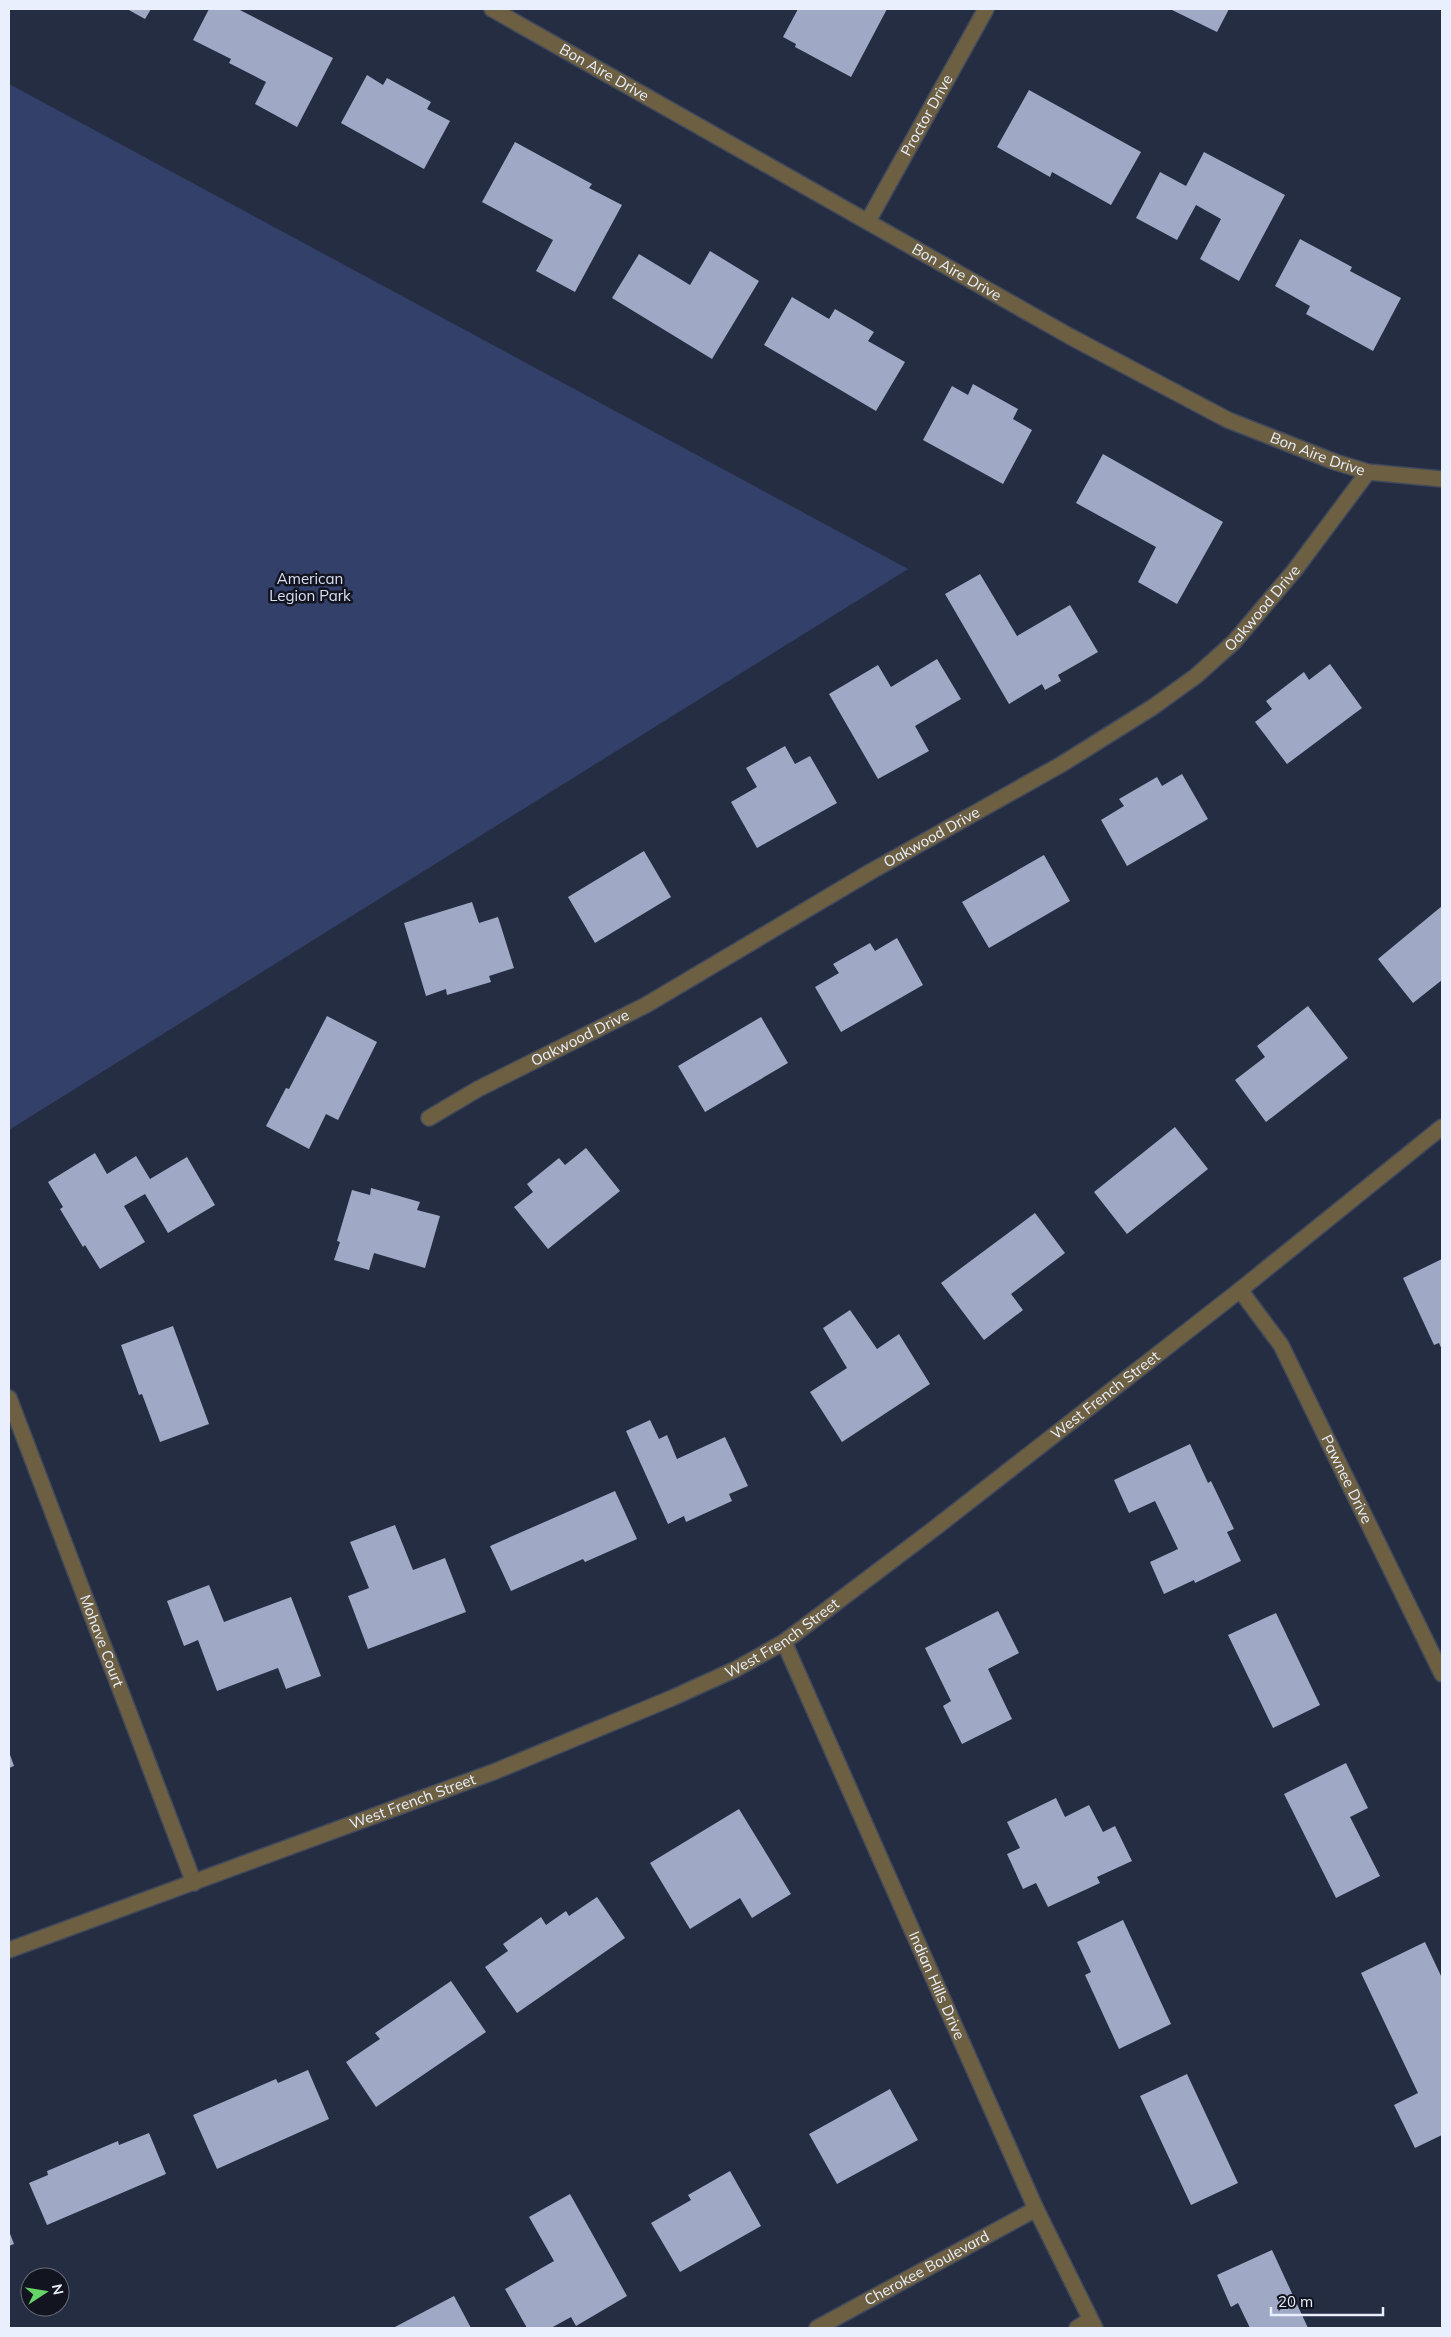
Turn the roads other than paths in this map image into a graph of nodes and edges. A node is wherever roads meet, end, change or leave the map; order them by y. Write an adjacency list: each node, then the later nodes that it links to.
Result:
1 (492, 9): 3 (street, Bon Aire Drive)
2 (986, 9): 3 (street, Proctor Drive)
3 (868, 221): 4 (street, Bon Aire Drive)
4 (1368, 472): 5 (street, Bon Aire Drive); 6 (street, Oakwood Drive)
5 (1442, 479)
6 (429, 1118)
7 (1442, 1127): 8 (street, West French Street)
8 (1240, 1290): 10 (street, West French Street); 11 (street, Pawnee Drive)
9 (9, 1398): 12 (street, Mohave Court)
10 (784, 1642): 12 (street, West French Street); 14 (street, Indian Hills Drive)
11 (1442, 1674)
12 (194, 1883): 13 (street, West French Street)
13 (9, 1950)
14 (1036, 2208): 15 (street, Indian Hills Drive); 16 (street, Cherokee Boulevard)
15 (1092, 2324): 17 (street)
16 (818, 2328)
17 (1077, 2328)

